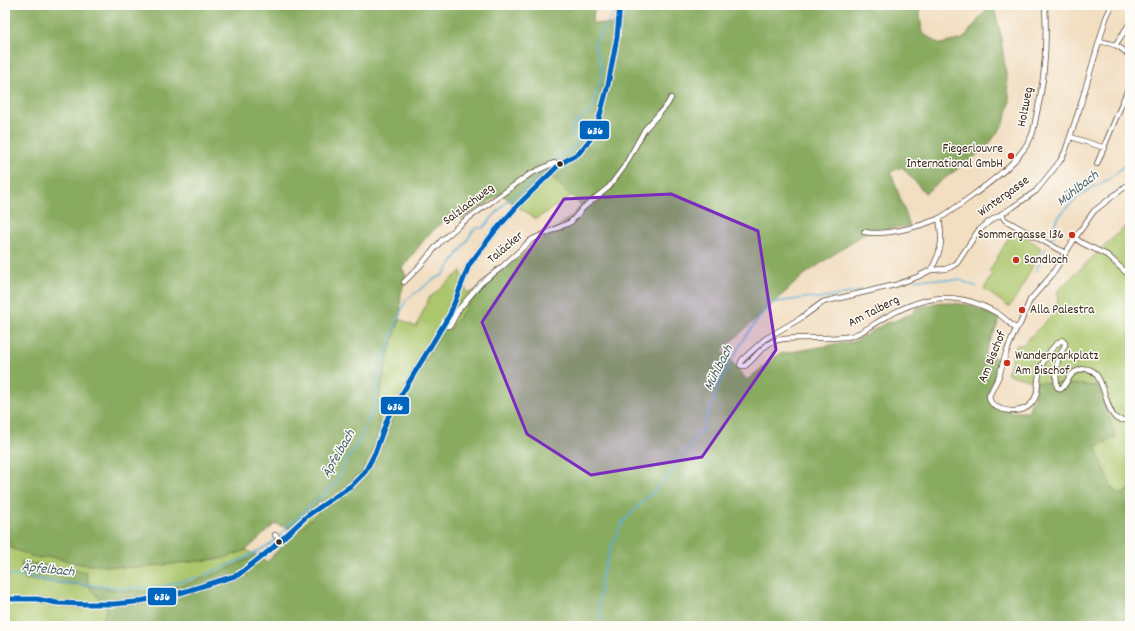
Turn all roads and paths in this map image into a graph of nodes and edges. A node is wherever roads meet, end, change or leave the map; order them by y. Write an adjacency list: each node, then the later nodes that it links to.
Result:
1 (620, 5): 12 (street, Taläcker)
2 (1045, 5): 16 (street, Holzweg)
3 (1112, 5): 5 (street, Wintergasse)
4 (1130, 23): 6 (street)
5 (1099, 41): 6 (street); 10 (street, Wintergasse)
6 (1116, 44): 7 (street)
7 (1130, 57)
8 (1130, 84): 11 (street)
9 (671, 98): 23 (street, Taläcker)
10 (1071, 137): 11 (street); 15 (street, Wintergasse)
11 (1105, 148): 13 (street)
12 (560, 164): 22 (street, Salzlachweg); 23 (street, Taläcker)
13 (1097, 164)
14 (1130, 183): 18 (street)
15 (1001, 214): 19 (street); 20 (street, Wintergasse)
16 (939, 218): 17 (street, Holzweg); 20 (street)
17 (864, 232)
18 (1075, 238): 19 (street); 21 (street)
19 (1065, 253): 24 (street)
20 (931, 270): 25 (street, Wintergasse)
21 (1130, 276)
22 (404, 282)
23 (444, 324): 28 (street)
24 (1016, 329): 25 (street, Am Talberg); 26 (street, Am Bischof)
25 (742, 366)
26 (1126, 420)
27 (275, 535): 28 (street)
28 (281, 540): 29 (street)
29 (5, 599)

